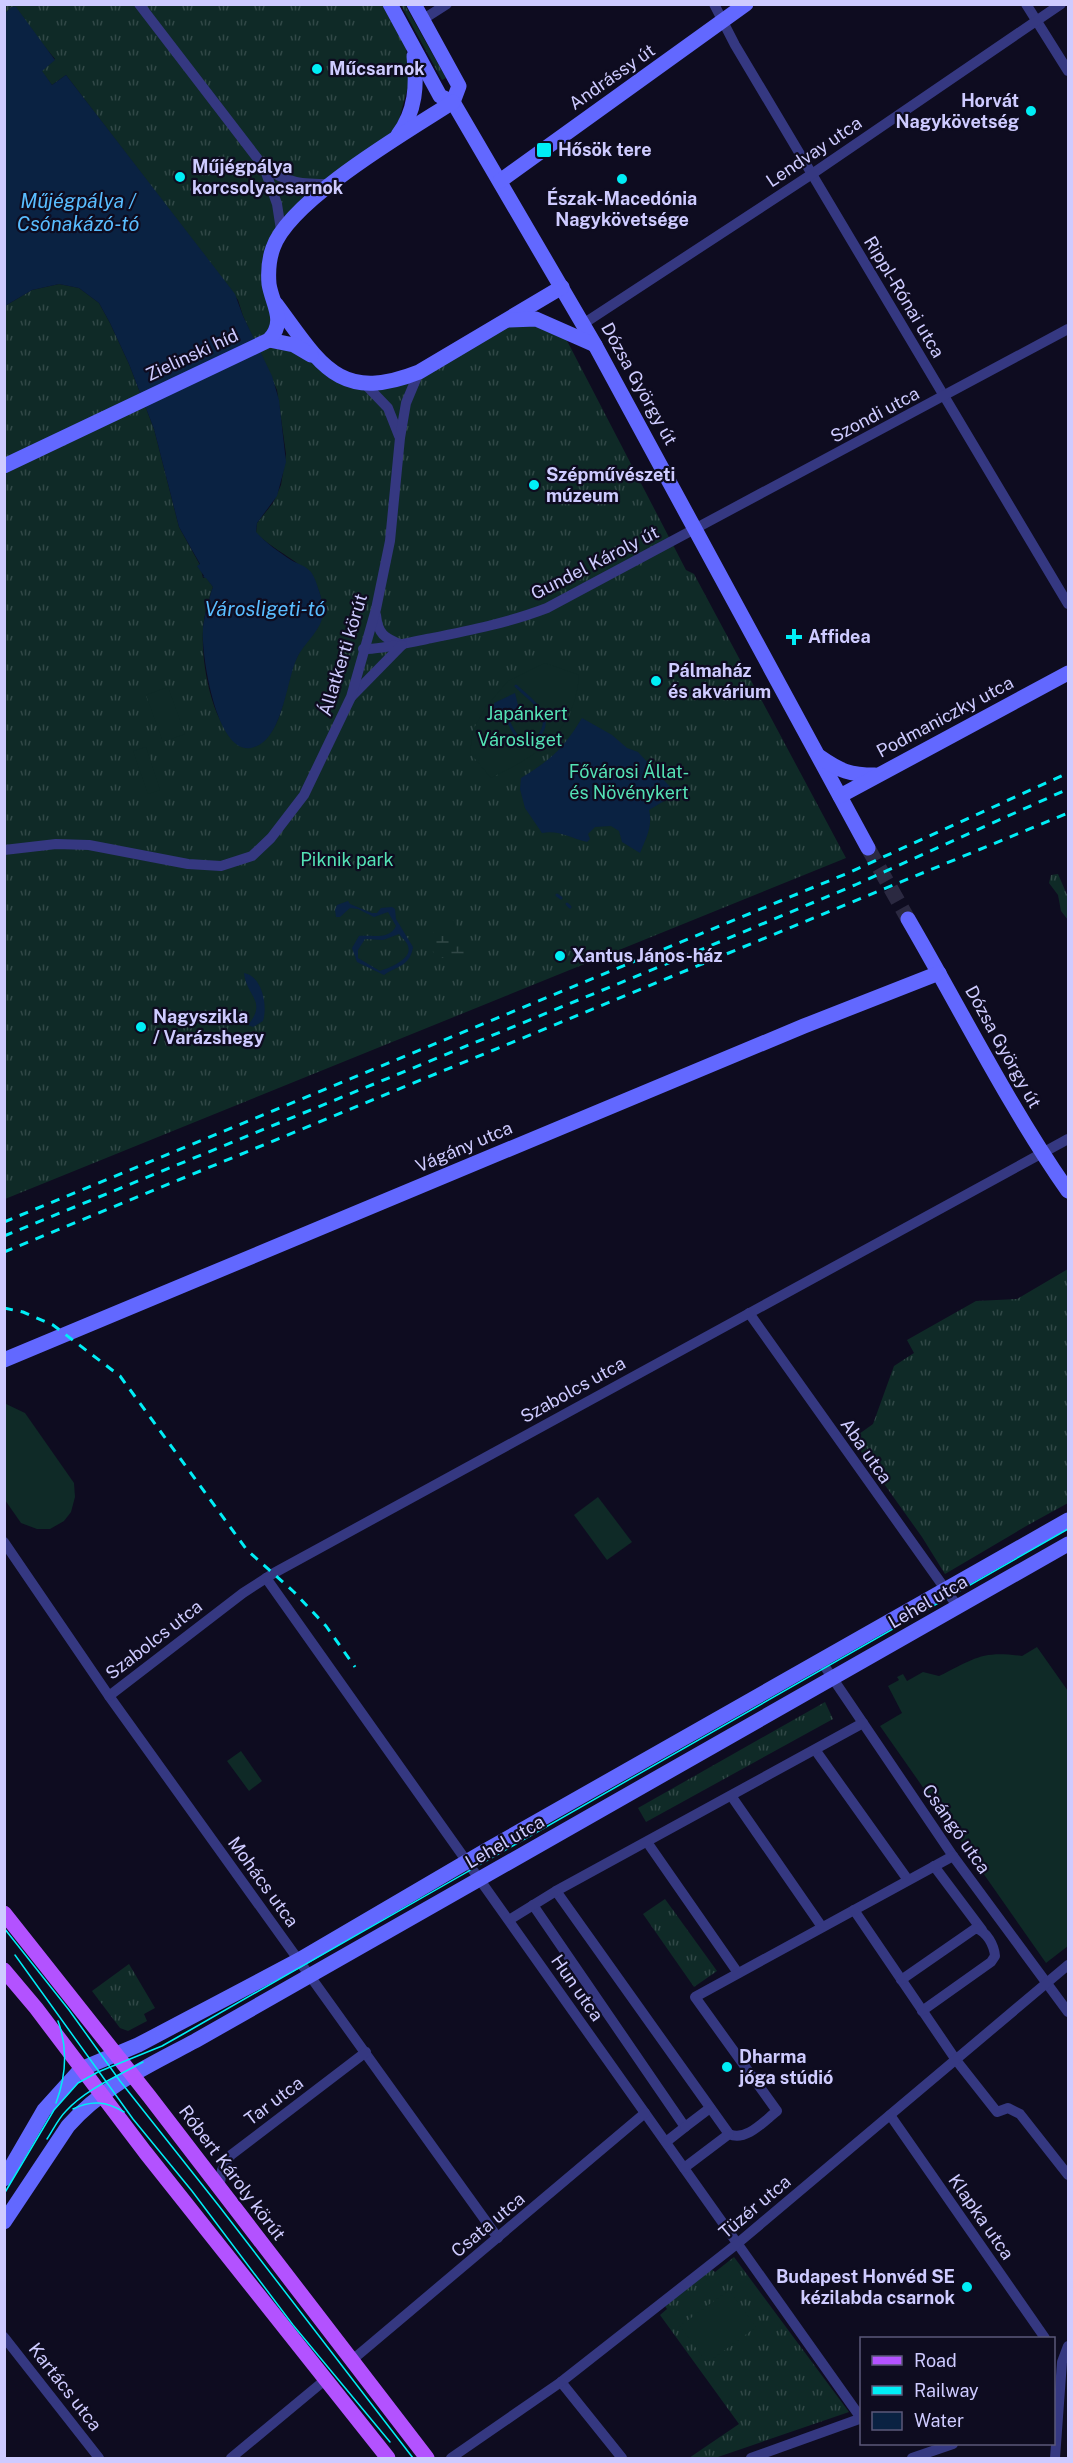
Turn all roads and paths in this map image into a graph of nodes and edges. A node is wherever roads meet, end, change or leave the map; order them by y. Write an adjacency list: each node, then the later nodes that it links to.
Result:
1 (139, 4): 16 (street)
2 (390, 4): 12 (main road, Dózsa György út)
3 (414, 4): 9 (main road)
4 (447, 4): 9 (street)
5 (714, 4): 10 (street, Rippl-Rónai utca)
6 (747, 4): 10 (main road, Andrássy út)
7 (1026, 4): 11 (street)
8 (1061, 4): 11 (street, Lendvay utca)
9 (422, 20): 14 (main road)
10 (723, 22): 17 (street, Rippl-Rónai utca); 18 (main road, Andrássy út)
11 (1037, 22): 13 (street); 17 (street, Lendvay utca)
12 (413, 47): 14 (main road, Dózsa György út); 15 (main road)
13 (1068, 72)
14 (453, 102): 15 (main road); 18 (main road, Dózsa György út)
15 (393, 142): 19 (main road)
16 (264, 167): 19 (street); 20 (street)
17 (812, 174): 24 (street, Lendvay utca); 31 (street, Rippl-Rónai utca)
18 (500, 181): 21 (main road, Dózsa György út)
19 (331, 184): 20 (main road)
20 (281, 230): 22 (main road)
21 (562, 287): 23 (main road); 24 (main road, Dózsa György út)
22 (276, 304): 26 (main road); 28 (main road)
23 (506, 321): 27 (main road); 29 (main road)
24 (583, 324): 27 (main road, Dózsa György út)
25 (1068, 329): 31 (street, Szondi utca)
26 (267, 341): 28 (main road); 33 (main road, Zielinski híd)
27 (595, 345): 34 (main road, Dózsa György út)
28 (322, 363): 30 (main road)
29 (420, 372): 30 (main road); 32 (street, Állatkerti körút)
30 (363, 383): 32 (street, Állatkerti körút)
31 (944, 397): 34 (street, Szondi utca); 35 (street, Rippl-Rónai utca)
32 (400, 438): 36 (street, Állatkerti körút)
33 (4, 466)
34 (696, 530): 37 (street, Gundel Károly út); 41 (main road, Dózsa György út)
35 (1068, 604)
36 (376, 609): 37 (street); 38 (street, Állatkerti körút)
37 (402, 645): 38 (street, Gundel Károly út); 40 (street)
38 (363, 649): 40 (street, Állatkerti körút)
39 (1068, 673): 42 (main road, Podmaniczky utca)
40 (351, 697): 45 (street, Állatkerti körút)
41 (818, 756): 42 (main road); 43 (main road, Dózsa György út)
42 (878, 775): 43 (main road, Podmaniczky utca)
43 (840, 796): 44 (main road, Dózsa György út)
44 (868, 848)
45 (4, 850)
46 (908, 919): 47 (main road, Dózsa György út)
47 (939, 973): 49 (main road, Dózsa György út); 52 (main road, Vágány utca)
48 (1068, 1139): 49 (street, Szabolcs utca)
49 (1042, 1155): 50 (main road, Dózsa György út); 51 (street, Szabolcs utca)
50 (1068, 1191)
51 (749, 1312): 56 (street, Szabolcs utca); 57 (street, Aba utca)
52 (4, 1360)
53 (1068, 1520): 57 (main road, Lehel utca)
54 (4, 1542): 61 (street, Mohács utca)
55 (1068, 1544): 58 (main road, Lehel utca)
56 (266, 1578): 61 (street, Szabolcs utca); 67 (street, Hun utca)
57 (945, 1591): 58 (street, Aba utca); 59 (main road, Lehel utca)
58 (958, 1607): 60 (main road, Lehel utca)
59 (821, 1661): 60 (street, Csángó utca); 67 (main road, Lehel utca)
60 (832, 1679): 62 (street, Csángó utca); 69 (main road, Lehel utca)
61 (110, 1696): 78 (street, Mohács utca)
62 (863, 1724): 63 (street); 66 (street, Csángó utca)
63 (816, 1750): 64 (street); 70 (street)
64 (732, 1797): 65 (street); 76 (street)
65 (647, 1842): 71 (street); 81 (street)
66 (953, 1856): 68 (street); 84 (street, Csángó utca)
67 (466, 1862): 69 (street, Hun utca); 78 (main road, Lehel utca)
68 (934, 1866): 70 (street); 77 (street)
69 (479, 1880): 75 (street, Hun utca); 82 (main road, Lehel utca)
70 (908, 1880): 73 (street)
71 (556, 1892): 72 (street); 93 (street)
72 (532, 1905): 75 (street); 96 (street)
73 (854, 1910): 76 (street); 83 (street)
74 (4, 1913): 88 (main road, Róbert Károly körút)
75 (509, 1920): 94 (street, Hun utca)
76 (822, 1927): 81 (street)
77 (982, 1930): 83 (street); 85 (street)
78 (299, 1960): 82 (street, Mohács utca); 88 (main road, Lehel utca)
79 (1068, 1965): 84 (street, Tüzér utca)
80 (4, 1970): 90 (main road)
81 (738, 1973): 97 (street)
82 (310, 1974): 87 (street, Mohács utca); 91 (main road, Lehel utca)
83 (901, 1980): 85 (street)
84 (1047, 1983): 86 (street, Csángó utca); 89 (street, Tüzér utca)
85 (922, 2011): 89 (street)
86 (1068, 2012)
87 (366, 2052): 102 (street, Tar utca); 104 (street, Mohács utca)
88 (117, 2054): 90 (main road, Lehel utca); 91 (main road, Róbert Károly körút)
89 (956, 2060): 95 (street, Tüzér utca); 100 (street)
90 (81, 2069): 92 (main road); 101 (main road, Lehel utca)
91 (132, 2075): 92 (main road, Lehel utca); 102 (main road, Róbert Károly körút)
92 (101, 2095): 103 (main road, Lehel utca); 112 (main road)
93 (710, 2108): 96 (street); 97 (street)
94 (645, 2114): 98 (street, Hun utca); 104 (street, Csata utca)
95 (891, 2115): 105 (street, Tüzér utca); 107 (street, Klapka utca)
96 (685, 2127): 98 (street)
97 (729, 2134): 99 (street)
98 (666, 2142): 99 (street, Hun utca)
99 (684, 2168): 105 (street, Hun utca)
100 (1068, 2175)
101 (4, 2179)
102 (219, 2189): 110 (main road, Róbert Károly körút)
103 (4, 2222)
104 (498, 2238): 110 (street, Csata utca)
105 (738, 2243): 113 (street, Tüzér utca); 114 (street, Hun utca)
106 (4, 2337): 117 (street, Kartács utca)
107 (1044, 2337)
108 (1068, 2346): 111 (street)
109 (1055, 2352): 111 (street)
110 (351, 2361): 120 (main road, Róbert Károly körút)
111 (1065, 2364): 125 (street)
112 (325, 2380): 118 (street); 119 (main road)
113 (561, 2382): 121 (street, Tüzér utca); 122 (street)
114 (860, 2417)
115 (860, 2418): 123 (street)
116 (950, 2445): 124 (street)
117 (99, 2458)
118 (231, 2458)
119 (388, 2458)
120 (427, 2458)
121 (451, 2458)
122 (622, 2458)
123 (751, 2458)
124 (912, 2458)
125 (1055, 2458)

